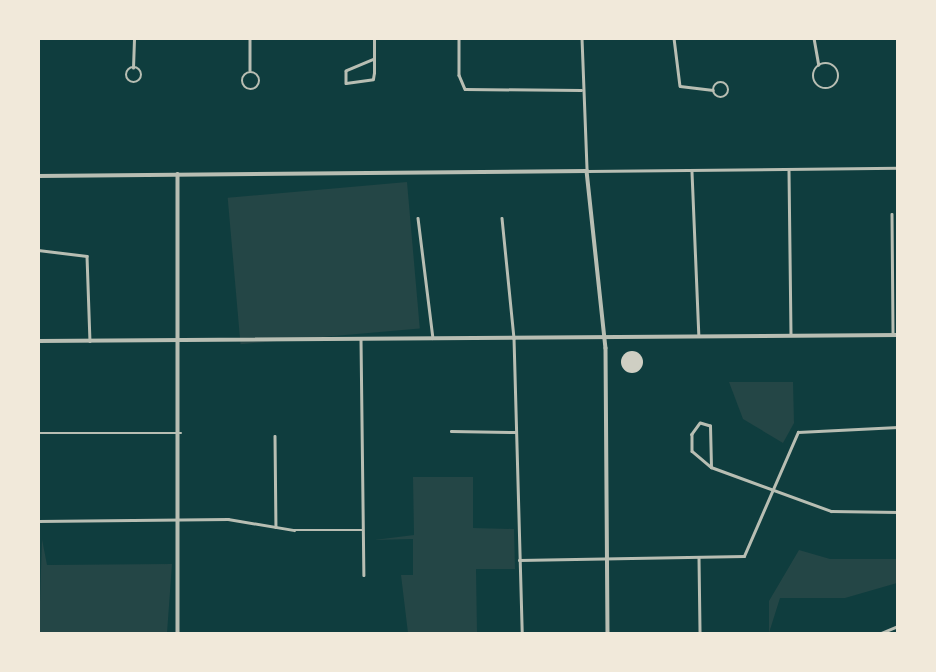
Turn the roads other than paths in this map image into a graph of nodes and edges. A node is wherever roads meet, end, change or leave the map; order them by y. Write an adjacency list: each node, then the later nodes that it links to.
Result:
1 (134, 38): 10 (street)
2 (250, 38): 11 (street)
3 (374, 38): 8 (street)
4 (459, 38): 12 (street)
5 (582, 38): 12 (street)
6 (674, 38): 13 (street)
7 (814, 38): 9 (street)
8 (374, 59): 8 (street)
9 (819, 65): 9 (street)
10 (133, 68): 10 (street)
11 (250, 72): 11 (street)
12 (582, 90): 17 (street)
13 (713, 90): 13 (street)
14 (898, 168): 15 (street)
15 (789, 169): 16 (street); 24 (street)
16 (692, 170): 17 (street); 26 (street)
17 (587, 171): 18 (street); 27 (street)
18 (177, 174): 19 (street); 33 (street)
19 (38, 176)
20 (892, 214): 25 (street)
21 (418, 218): 28 (street)
22 (502, 218): 29 (street)
23 (38, 250): 32 (street)
24 (791, 335): 25 (street); 26 (street)
25 (895, 335)
26 (699, 336): 27 (street)
27 (605, 337): 29 (street); 47 (street)
28 (433, 338): 29 (street); 30 (street)
29 (514, 338): 36 (street)
30 (361, 339): 33 (street); 46 (street)
31 (38, 341): 32 (street)
32 (90, 341): 33 (street)
33 (180, 341): 38 (street)
34 (898, 427): 41 (street)
35 (451, 432): 36 (street)
36 (516, 432): 49 (street)
37 (38, 433): 38 (street)
38 (181, 433): 43 (street)
39 (275, 436): 45 (street)
40 (711, 467): 40 (street); 41 (street)
41 (776, 491): 42 (street); 48 (street)
42 (898, 512)
43 (181, 520): 44 (street); 45 (street); 53 (street)
44 (38, 521)
45 (276, 527): 46 (street)
46 (363, 530): 50 (street)
47 (608, 558): 48 (street); 49 (street); 54 (street)
48 (699, 558): 55 (street)
49 (519, 560): 52 (street)
50 (364, 575)
51 (898, 626): 56 (street)
52 (522, 631)
53 (178, 634)
54 (608, 634)
55 (700, 634)
56 (879, 634)

